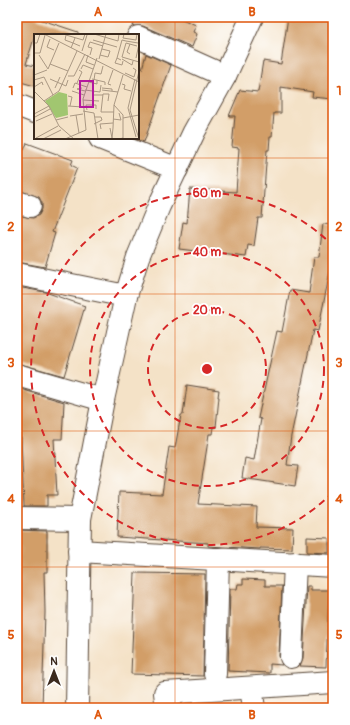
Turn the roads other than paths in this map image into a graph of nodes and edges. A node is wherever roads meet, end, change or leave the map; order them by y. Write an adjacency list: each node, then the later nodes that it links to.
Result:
1 (252, 17): 3 (street)
2 (139, 38): 3 (street)
3 (225, 76): 7 (street)
4 (17, 104): 5 (street)
5 (34, 112)
6 (102, 139): 7 (street)
7 (177, 169): 9 (street)
8 (17, 274): 9 (street)
9 (126, 296): 11 (street)
10 (17, 375): 11 (street)
11 (103, 400): 13 (street)
12 (17, 518): 13 (street)
13 (80, 519): 14 (street)
14 (79, 551): 15 (street); 22 (street)
15 (218, 559): 16 (street); 19 (street)
16 (294, 564): 17 (street); 18 (street)
17 (333, 566)
18 (291, 657)
19 (215, 674)
20 (333, 682): 21 (street)
21 (252, 698): 23 (street)
22 (77, 708)
23 (167, 708)

